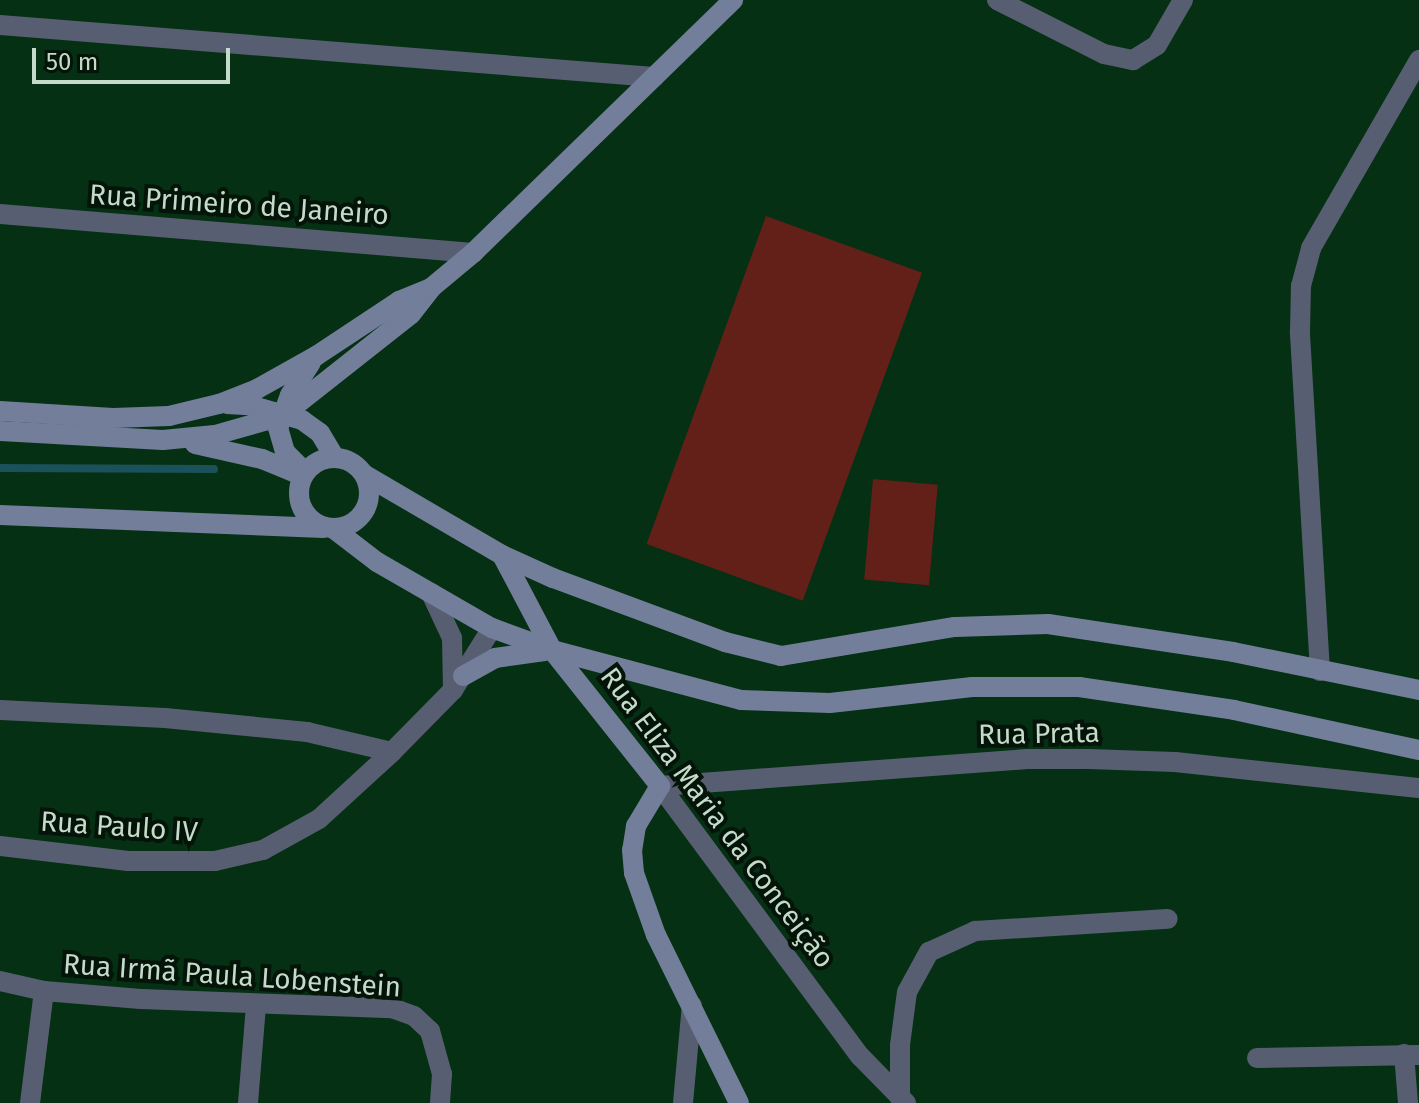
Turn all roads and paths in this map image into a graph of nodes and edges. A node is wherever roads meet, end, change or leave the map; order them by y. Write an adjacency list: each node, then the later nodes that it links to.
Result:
1 (733, 0): 6 (street)
2 (997, 0): 3 (street)
3 (1183, 0)
4 (0, 25): 6 (street)
5 (1419, 60): 25 (street)
6 (654, 77): 8 (street)
7 (0, 214): 8 (street, Rua Primeiro de Janeiro)
8 (473, 253): 9 (street)
9 (431, 288): 10 (street); 13 (street)
10 (316, 356): 11 (street); 13 (street)
11 (219, 404): 12 (street); 13 (street)
12 (0, 411)
13 (282, 416): 15 (street); 16 (street); 17 (street)
14 (0, 431): 15 (street)
15 (163, 440): 17 (street)
16 (335, 458): 17 (street); 18 (street)
17 (304, 474): 20 (street)
18 (365, 475): 20 (street); 21 (street)
19 (0, 515): 20 (street)
20 (329, 528): 22 (street)
21 (502, 555): 24 (street, Rua Eliza Maria da Conceição); 25 (street)
22 (431, 593): 23 (street); 26 (street)
23 (492, 628): 24 (street); 26 (street, Rua Paulo IV)
24 (552, 650): 26 (street); 29 (street); 31 (street, Rua Eliza Maria da Conceição)
25 (1320, 671): 27 (street)
26 (458, 683): 30 (street, Rua Paulo IV)
27 (1419, 690)
28 (0, 710): 30 (street)
29 (1419, 750)
30 (392, 752): 33 (street, Rua Paulo IV)
31 (660, 786): 32 (street, Rua Prata); 38 (street); 41 (street, Rua Eliza Maria da Conceição)
32 (1419, 788)
33 (0, 846)
34 (1168, 919): 41 (street)
35 (0, 981): 36 (street, Rua Irmã Paula Lobenstein)
36 (44, 991): 37 (street, Rua Irmã Paula Lobenstein); 42 (street)
37 (256, 1005): 43 (street); 44 (street, Rua Irmã Paula Lobenstein)
38 (692, 1005): 45 (street); 46 (street)
39 (1412, 1055): 40 (street); 47 (street)
40 (1257, 1058)
41 (903, 1101)
42 (30, 1103)
43 (248, 1103)
44 (440, 1103)
45 (683, 1103)
46 (739, 1103)
47 (1408, 1103)

